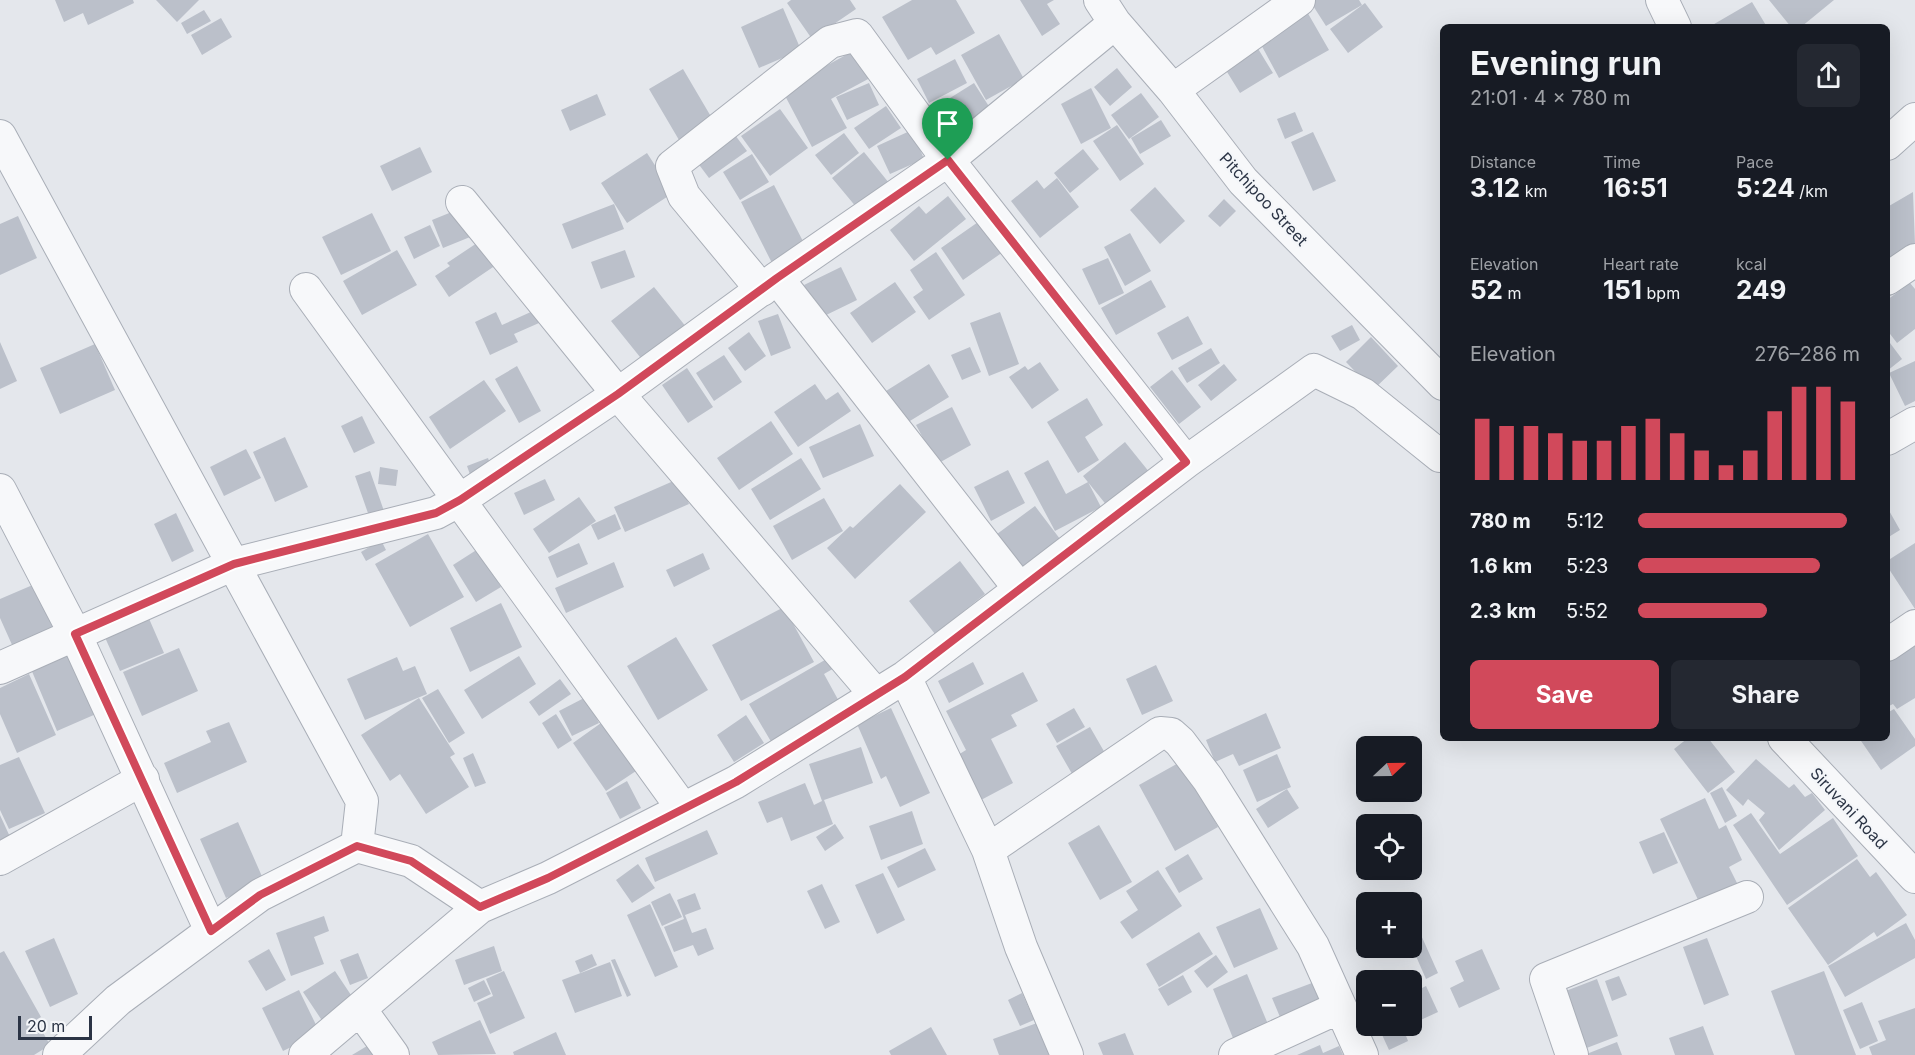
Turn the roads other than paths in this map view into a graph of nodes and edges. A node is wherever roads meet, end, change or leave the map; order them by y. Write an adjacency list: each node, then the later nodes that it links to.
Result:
1 (1299, 0): 5 (street)
2 (1662, 0): 4 (street)
3 (1108, 11): 5 (street, Pitchipoo Street); 9 (street)
4 (1674, 24)
5 (1173, 90): 15 (street, Pitchipoo Street)
6 (1915, 119): 8 (street)
7 (0, 136): 23 (street)
8 (1890, 141)
9 (948, 160): 13 (street); 13 (street); 20 (street)
10 (462, 202): 16 (street)
11 (1915, 260): 12 (street)
12 (1890, 277)
13 (770, 284): 16 (street); 24 (street)
14 (306, 289): 22 (street)
15 (1440, 381)
16 (618, 394): 22 (street); 30 (street)
17 (1915, 423): 18 (street)
18 (1890, 438)
19 (1440, 456): 20 (street)
20 (1186, 462): 24 (street)
21 (0, 490): 26 (street)
22 (460, 500): 23 (street); 33 (street)
23 (234, 564): 26 (street); 34 (street)
24 (1020, 588): 29 (street)
25 (1915, 626): 27 (street)
26 (75, 634): 28 (street); 32 (street)
27 (1890, 643)
28 (0, 668)
29 (905, 677): 30 (street); 35 (street)
30 (876, 695): 33 (street)
31 (1787, 741): 37 (street, Siruvani Road)
32 (143, 779): 36 (street); 40 (street)
33 (683, 809): 39 (street)
34 (357, 846): 39 (street); 40 (street)
35 (988, 850): 41 (street); 46 (street)
36 (0, 859)
37 (1915, 877)
38 (1748, 897): 49 (street)
39 (480, 907): 42 (street)
40 (211, 931): 43 (street)
41 (1341, 1007): 47 (street); 48 (street)
42 (360, 1009): 44 (street); 45 (street)
43 (59, 1055)
44 (305, 1055)
45 (393, 1055)
46 (1067, 1055)
47 (1235, 1055)
48 (1362, 1055)
49 (1572, 1055)

